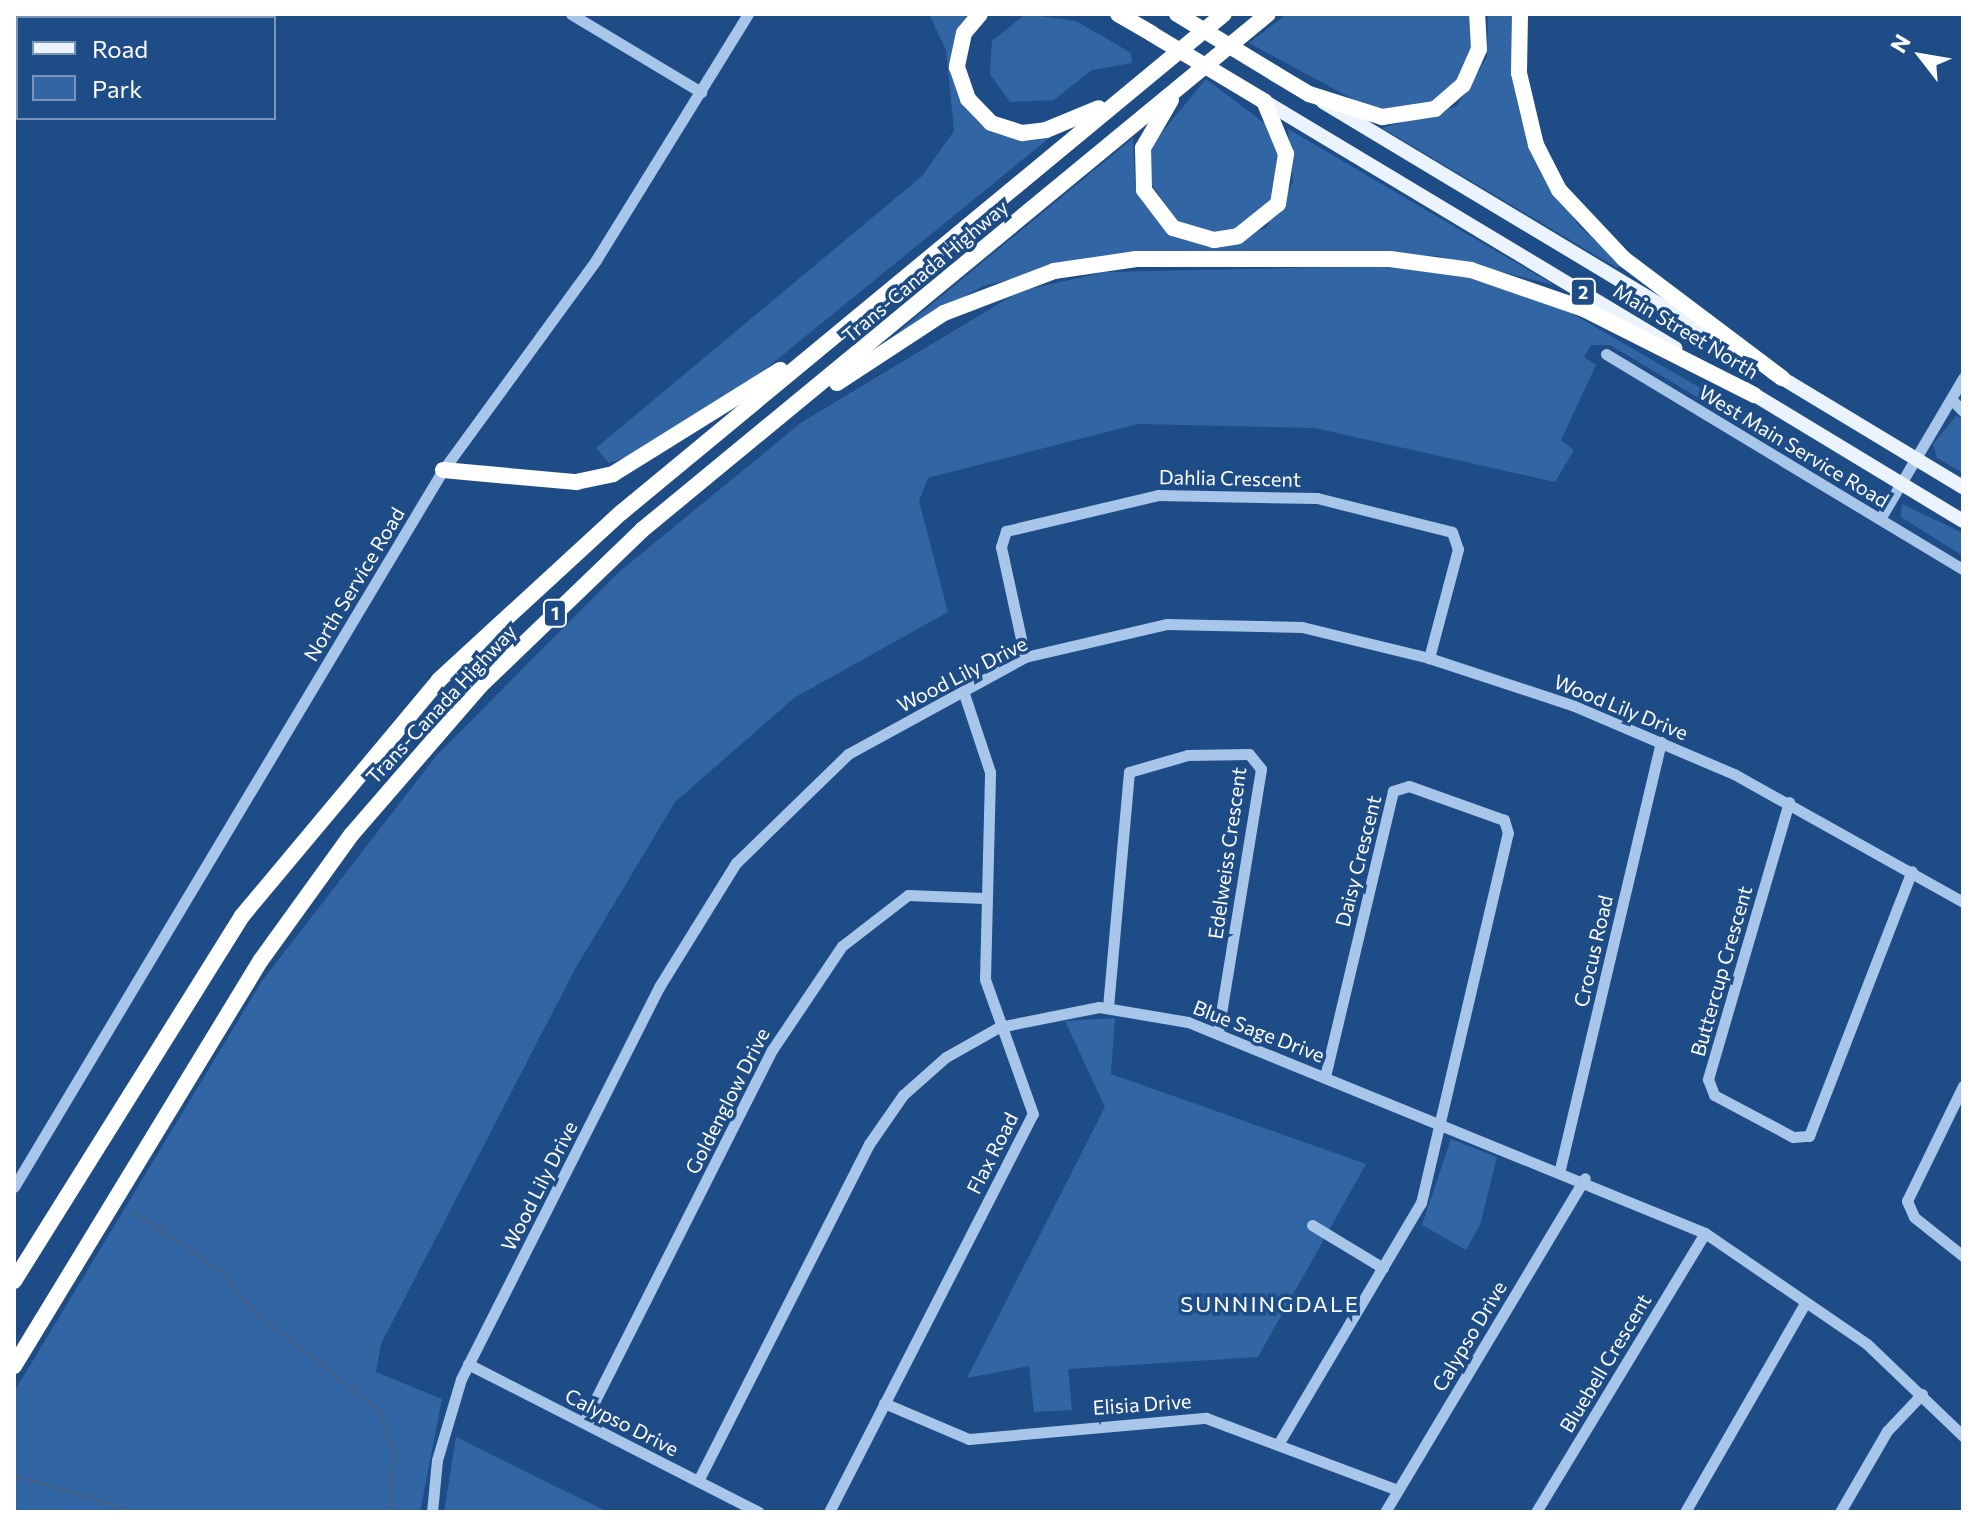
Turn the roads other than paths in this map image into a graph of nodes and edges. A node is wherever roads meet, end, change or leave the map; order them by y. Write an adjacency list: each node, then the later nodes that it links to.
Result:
1 (571, 14): 14 (street)
2 (748, 14): 14 (street, North Service Road)
3 (980, 14): 13 (highway)
4 (1100, 14): 11 (highway)
5 (1118, 14): 11 (highway, 2)
6 (1177, 14): 15 (highway, 2, bridge)
7 (1268, 14): 12 (highway, Trans-Canada Highway / 1)
8 (1477, 14): 15 (highway)
9 (1520, 14): 19 (highway)
10 (1219, 17): 13 (highway, Trans-Canada Highway / 1)
11 (1137, 25): 16 (highway, 2, bridge)
12 (1181, 84): 16 (highway); 24 (highway, Trans-Canada Highway / 1)
13 (1132, 90): 17 (highway, Trans-Canada Highway / 1)
14 (701, 92): 26 (street, North Service Road)
15 (1309, 94): 19 (main road, Main Street North / 2)
16 (1264, 101): 21 (main road, Main Street North / 2)
17 (854, 321): 26 (highway); 53 (highway, Trans-Canada Highway / 1)
18 (1606, 354): 29 (street, West Main Service Road)
19 (1782, 378): 25 (main road, Main Street North / 2)
20 (1963, 378): 22 (street)
21 (1754, 395): 24 (highway); 27 (main road, Main Street North / 2)
22 (1951, 399): 23 (street); 25 (street)
23 (1963, 411)
24 (757, 438): 56 (highway, Trans-Canada Highway / 1)
25 (1915, 459): 27 (street); 28 (main road, Main Street North / 2)
26 (443, 470): 48 (street, North Service Road)
27 (1901, 483): 29 (street); 30 (main road, Main Street North / 2)
28 (1963, 487)
29 (1880, 519): 31 (street, West Main Service Road)
30 (1963, 521)
31 (1963, 569)
32 (1025, 657): 33 (street, Wood Lily Drive); 33 (street, Dahlia Crescent); 34 (street, Wood Lily Drive)
33 (1429, 658): 35 (street, Wood Lily Drive)
34 (963, 691): 38 (street, Flax Road); 55 (street, Wood Lily Drive)
35 (1661, 742): 36 (street, Wood Lily Drive); 46 (street, Crocus Road)
36 (1789, 802): 37 (street, Wood Lily Drive); 37 (street, Buttercup Crescent)
37 (1912, 871): 39 (street, Wood Lily Drive)
38 (984, 898): 41 (street, Flax Road); 59 (street, Goldenglow Drive)
39 (1963, 902)
40 (1108, 1007): 41 (street, Blue Sage Drive); 42 (street, Blue Sage Drive); 42 (street, Edelweiss Crescent)
41 (999, 1027): 58 (street, Flax Road); 62 (street, Blue Sage Drive)
42 (1218, 1033): 43 (street, Blue Sage Drive)
43 (1325, 1076): 45 (street, Blue Sage Drive); 45 (street, Daisy Crescent)
44 (1963, 1086): 51 (street)
45 (1441, 1121): 46 (street, Blue Sage Drive); 52 (street)
46 (1560, 1169): 47 (street, Blue Sage Drive)
47 (1585, 1178): 50 (street, Blue Sage Drive); 63 (street, Calypso Drive)
48 (14, 1187)
49 (1312, 1225): 52 (street)
50 (1705, 1233): 54 (street, Blue Sage Drive); 68 (street, Bluebell Crescent)
51 (1963, 1256)
52 (1383, 1268): 61 (street)
53 (14, 1281)
54 (1804, 1305): 57 (street, Blue Sage Drive); 69 (street)
55 (468, 1364): 59 (street, Calypso Drive); 64 (street, Wood Lily Drive)
56 (14, 1368)
57 (1922, 1394): 60 (street, Blue Sage Drive); 70 (street)
58 (884, 1403): 61 (street, Elisia Drive); 66 (street, Flax Road)
59 (584, 1422): 62 (street, Calypso Drive)
60 (1963, 1436)
61 (1280, 1441): 63 (street, Elisia Drive)
62 (698, 1481): 65 (street, Calypso Drive)
63 (1398, 1490): 67 (street, Calypso Drive)
64 (432, 1512)
65 (759, 1512)
66 (829, 1512)
67 (1385, 1512)
68 (1536, 1512)
69 (1685, 1512)
70 (1840, 1512)

